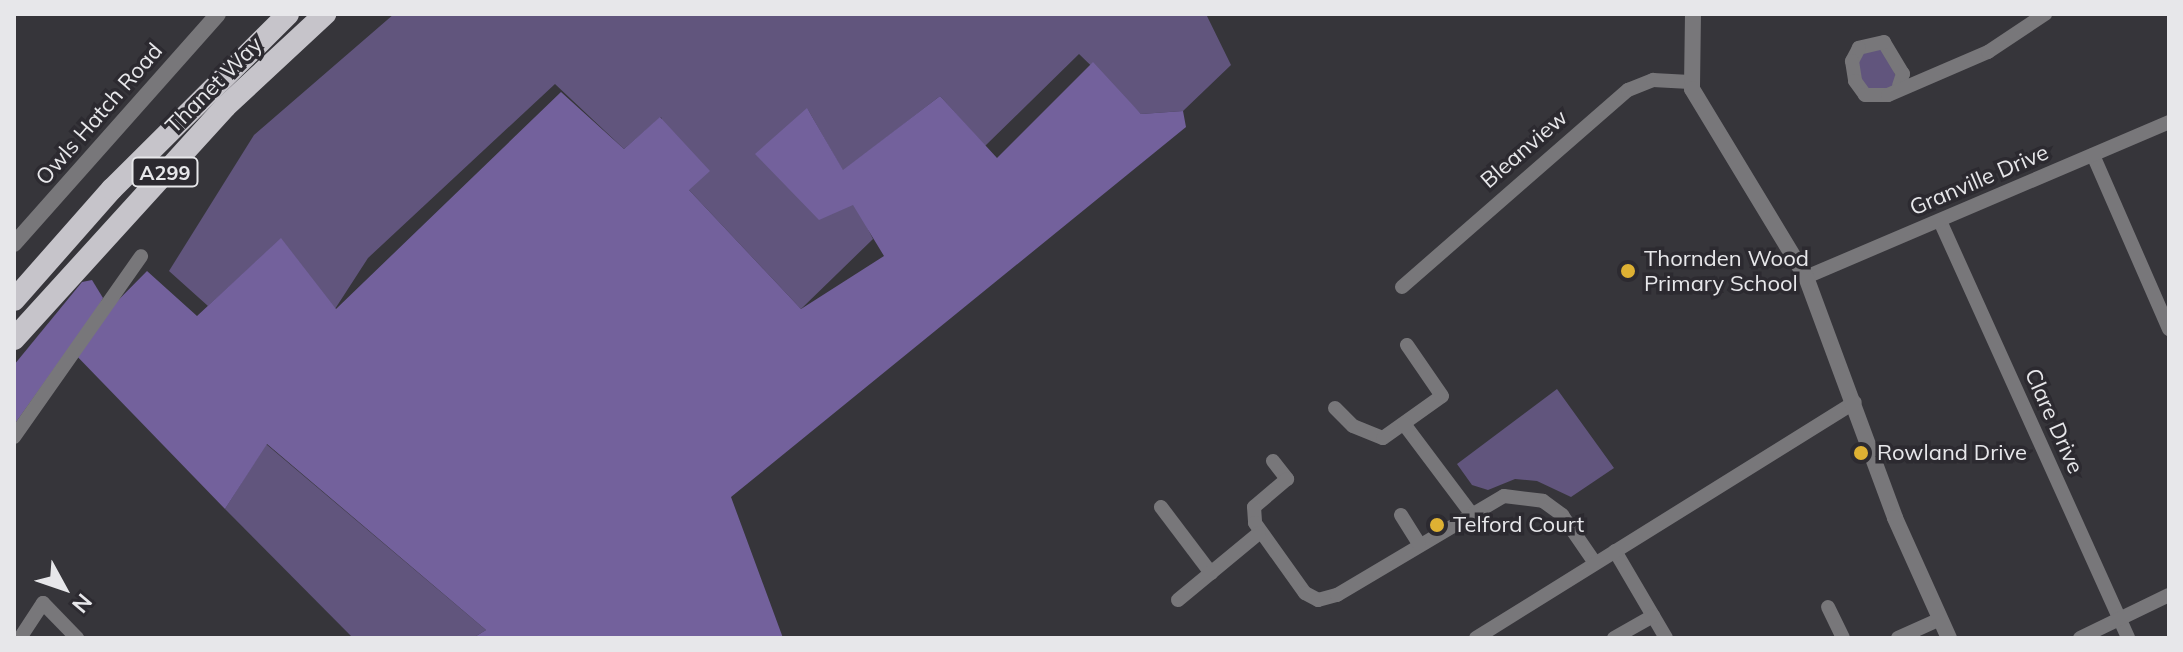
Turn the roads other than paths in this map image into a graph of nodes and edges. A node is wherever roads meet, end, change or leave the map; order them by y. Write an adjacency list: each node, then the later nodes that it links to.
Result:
1 (218, 14): 12 (street, Owls Hatch Road)
2 (288, 14): 16 (highway, Thanet Way / A299)
3 (325, 14): 18 (highway, Thanet Way / A299)
4 (1693, 14): 7 (street)
5 (2045, 14): 6 (street)
6 (2025, 18): 8 (street)
7 (1690, 82): 14 (street); 15 (street, Bleanview)
8 (1899, 86)
9 (2169, 122): 10 (street, Granville Drive)
10 (2093, 155): 11 (street, Granville Drive); 17 (street)
11 (1940, 221): 14 (street, Granville Drive); 38 (street, Clare Drive)
12 (14, 244)
13 (141, 256): 23 (street)
14 (1806, 277): 20 (street)
15 (1402, 287)
16 (14, 300)
17 (2169, 329)
18 (14, 339)
19 (1407, 345): 22 (street)
20 (1855, 402): 30 (street); 37 (street)
21 (1335, 408): 22 (street)
22 (1404, 424): 26 (street)
23 (14, 437)
24 (1273, 461): 28 (street)
25 (1161, 507): 32 (street)
26 (1470, 512): 29 (street); 31 (street)
27 (1401, 515): 29 (street)
28 (1259, 533): 29 (street); 32 (street)
29 (1419, 544)
30 (1615, 551): 31 (street); 36 (street)
31 (1595, 563): 41 (street)
32 (1211, 573): 34 (street)
33 (2169, 595): 38 (street)
34 (1178, 600)
35 (1827, 607): 44 (street)
36 (1653, 616): 42 (street); 43 (street)
37 (1940, 619): 45 (street); 46 (street)
38 (2119, 619): 47 (street); 48 (street, Clare Drive)
39 (20, 638): 40 (street)
40 (77, 638)
41 (1476, 638)
42 (1614, 638)
43 (1666, 638)
44 (1843, 638)
45 (1898, 638)
46 (1949, 638)
47 (2080, 638)
48 (2128, 638)

